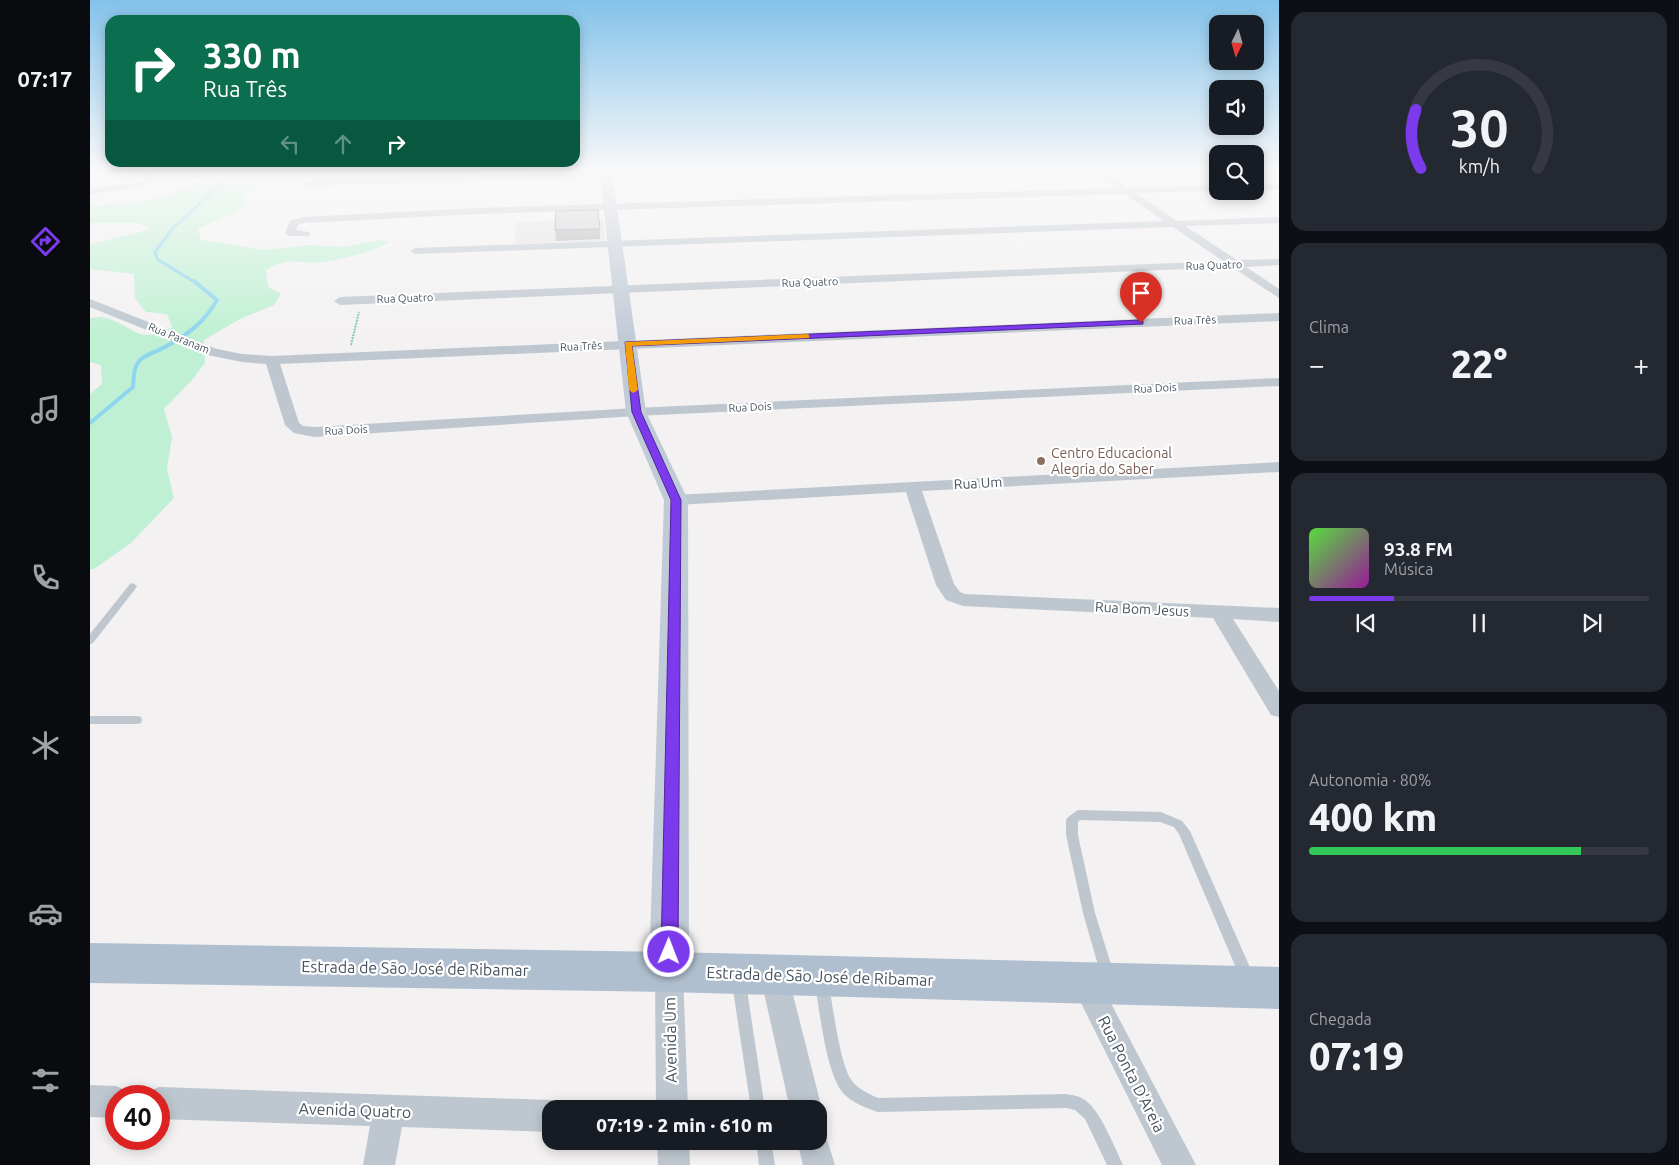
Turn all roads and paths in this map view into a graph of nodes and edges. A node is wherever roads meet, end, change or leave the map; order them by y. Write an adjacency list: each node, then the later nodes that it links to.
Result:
1 (293, 226): 5 (street)
2 (613, 226): 6 (street)
3 (1108, 226): 6 (street)
4 (1178, 226): 9 (street)
5 (305, 234)
6 (615, 244): 7 (street); 10 (street)
7 (415, 251)
8 (1279, 262): 9 (street, Rua Quatro)
9 (1235, 264): 10 (street, Rua Quatro); 11 (street)
10 (621, 290): 12 (street, Rua Quatro); 17 (street)
11 (1279, 294)
12 (362, 300): 13 (street, Rua Quatro); 18 (path)
13 (340, 301)
14 (90, 303): 16 (street, Rua Paranam)
15 (1279, 317): 17 (street, Rua Três)
16 (178, 340): 19 (street, Rua Paranam)
17 (627, 344): 18 (street, Rua Três); 21 (street)
18 (348, 357): 19 (street, Rua Três)
19 (272, 360): 21 (street, Rua Dois)
20 (1279, 382): 21 (street, Rua Dois)
21 (636, 412): 24 (street)
22 (1279, 467): 23 (street, Rua Um)
23 (912, 487): 24 (street, Rua Um); 26 (street, Rua Bom Jesus)
24 (676, 500): 33 (street)
25 (133, 586): 28 (lane)
26 (1219, 613): 27 (street, Rua Bom Jesus); 29 (street)
27 (1279, 615)
28 (90, 641)
29 (1279, 709)
30 (90, 720): 31 (lane)
31 (137, 720)
32 (90, 963): 33 (main road, Estrada de São José de Ribamar)
33 (669, 972): 34 (main road, Estrada de São José de Ribamar); 38 (street, Avenida Um)
34 (756, 974): 35 (main road, Estrada de São José de Ribamar); 39 (lane); 40 (street)
35 (821, 976): 36 (main road, Estrada de São José de Ribamar); 51 (lane)
36 (1097, 983): 37 (main road, Estrada de São José de Ribamar); 37 (lane); 52 (street, Rua Ponta D'Areia)
37 (1265, 987)
38 (672, 1100)
39 (758, 1100)
40 (803, 1100)
41 (170, 1103): 42 (street, Avenida Quatro)
42 (389, 1111): 43 (street, Avenida Quatro); 47 (street)
43 (542, 1116)
44 (673, 1150): 48 (street)
45 (764, 1150): 49 (lane)
46 (816, 1150): 50 (street)
47 (378, 1165)
48 (674, 1165)
49 (767, 1165)
50 (819, 1165)
51 (1115, 1165)
52 (1180, 1165)

